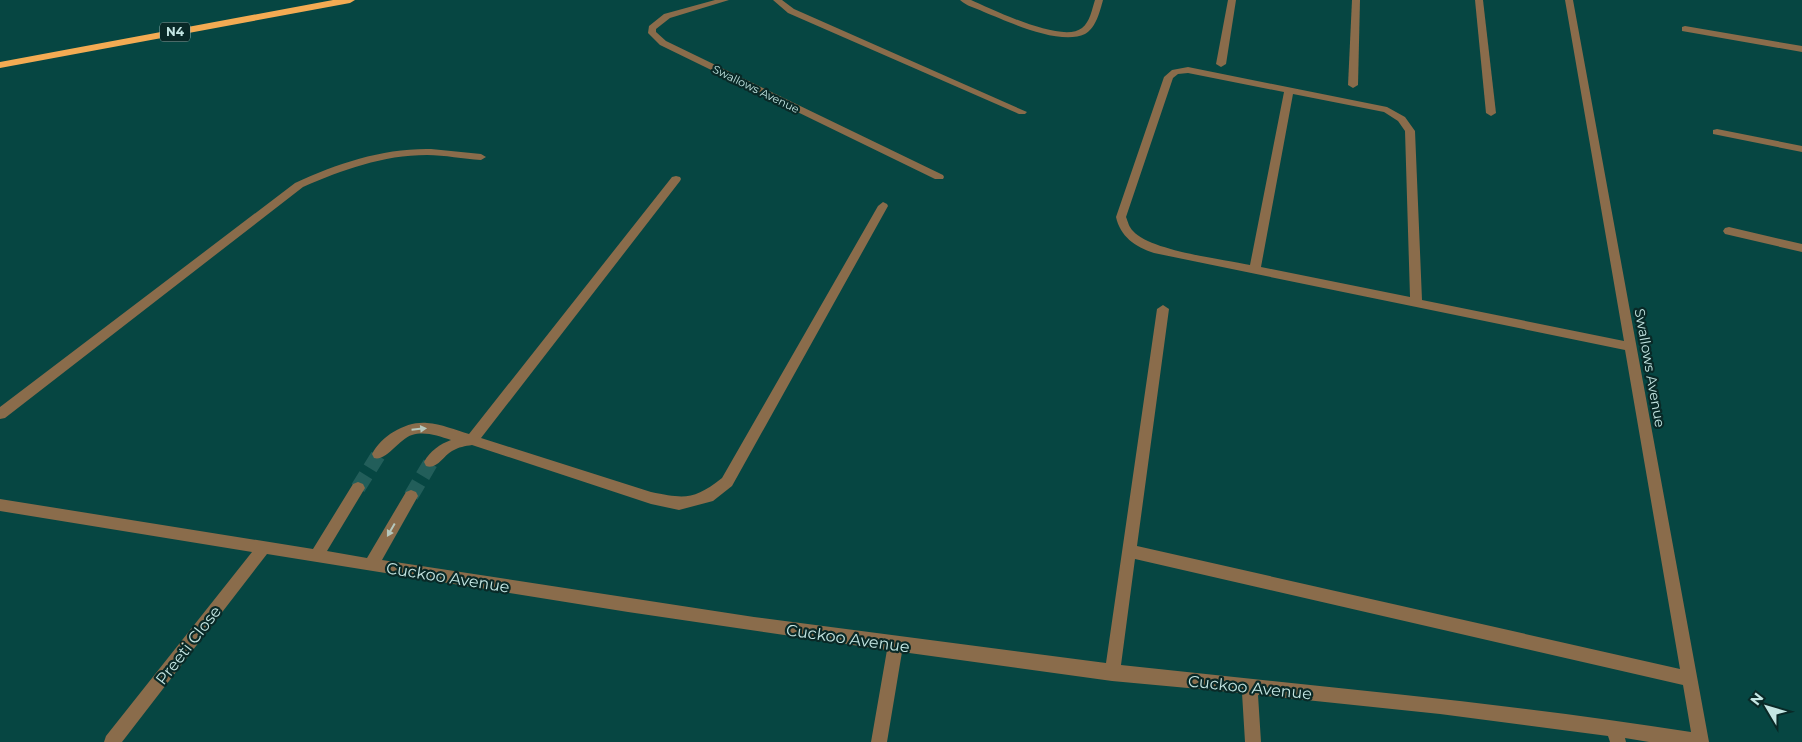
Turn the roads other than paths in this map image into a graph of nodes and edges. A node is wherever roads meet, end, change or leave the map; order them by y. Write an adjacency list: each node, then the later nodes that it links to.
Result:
1 (350, 0): 13 (highway, N4)
2 (725, 0): 21 (street, Swallows Avenue)
3 (777, 0): 16 (street)
4 (964, 0): 5 (street)
5 (1099, 0)
6 (1232, 0): 12 (street)
7 (1356, 0): 14 (street)
8 (1479, 0): 17 (street)
9 (1569, 0): 29 (street, Swallows Avenue)
10 (1685, 29): 11 (street)
11 (1802, 49)
12 (1221, 64)
13 (0, 65)
14 (1353, 85)
15 (1289, 91): 26 (street); 26 (street); 27 (street)
16 (1022, 112)
17 (1491, 113)
18 (1716, 132): 19 (street)
19 (1802, 149)
20 (481, 157): 30 (street)
21 (939, 177)
22 (676, 179): 31 (street)
23 (883, 206): 31 (street)
24 (1729, 231): 25 (street)
25 (1802, 248)
26 (1256, 270): 27 (street)
27 (1416, 303): 29 (street)
28 (1163, 310): 38 (street)
29 (1631, 347): 43 (street, Swallows Avenue)
30 (0, 414)
31 (472, 440): 32 (street, one-way to 31); 33 (street)
32 (379, 454)
33 (431, 462)
34 (358, 488): 39 (street)
35 (411, 496): 40 (street, one-way to 40)
36 (0, 505): 37 (street, Cuckoo Avenue)
37 (264, 547): 39 (street, Cuckoo Avenue); 46 (street, Preeti Close)
38 (1129, 552): 42 (street); 43 (street)
39 (317, 556): 40 (street, Cuckoo Avenue)
40 (371, 565): 41 (street, Cuckoo Avenue)
41 (896, 645): 42 (street, Cuckoo Avenue); 47 (street)
42 (1112, 673): 44 (street, Cuckoo Avenue)
43 (1690, 679): 49 (street, Swallows Avenue)
44 (1250, 686): 45 (street, Cuckoo Avenue); 48 (street)
45 (1616, 735): 49 (street, Cuckoo Avenue)
46 (112, 742)
47 (878, 742)
48 (1253, 742)
49 (1700, 742)

